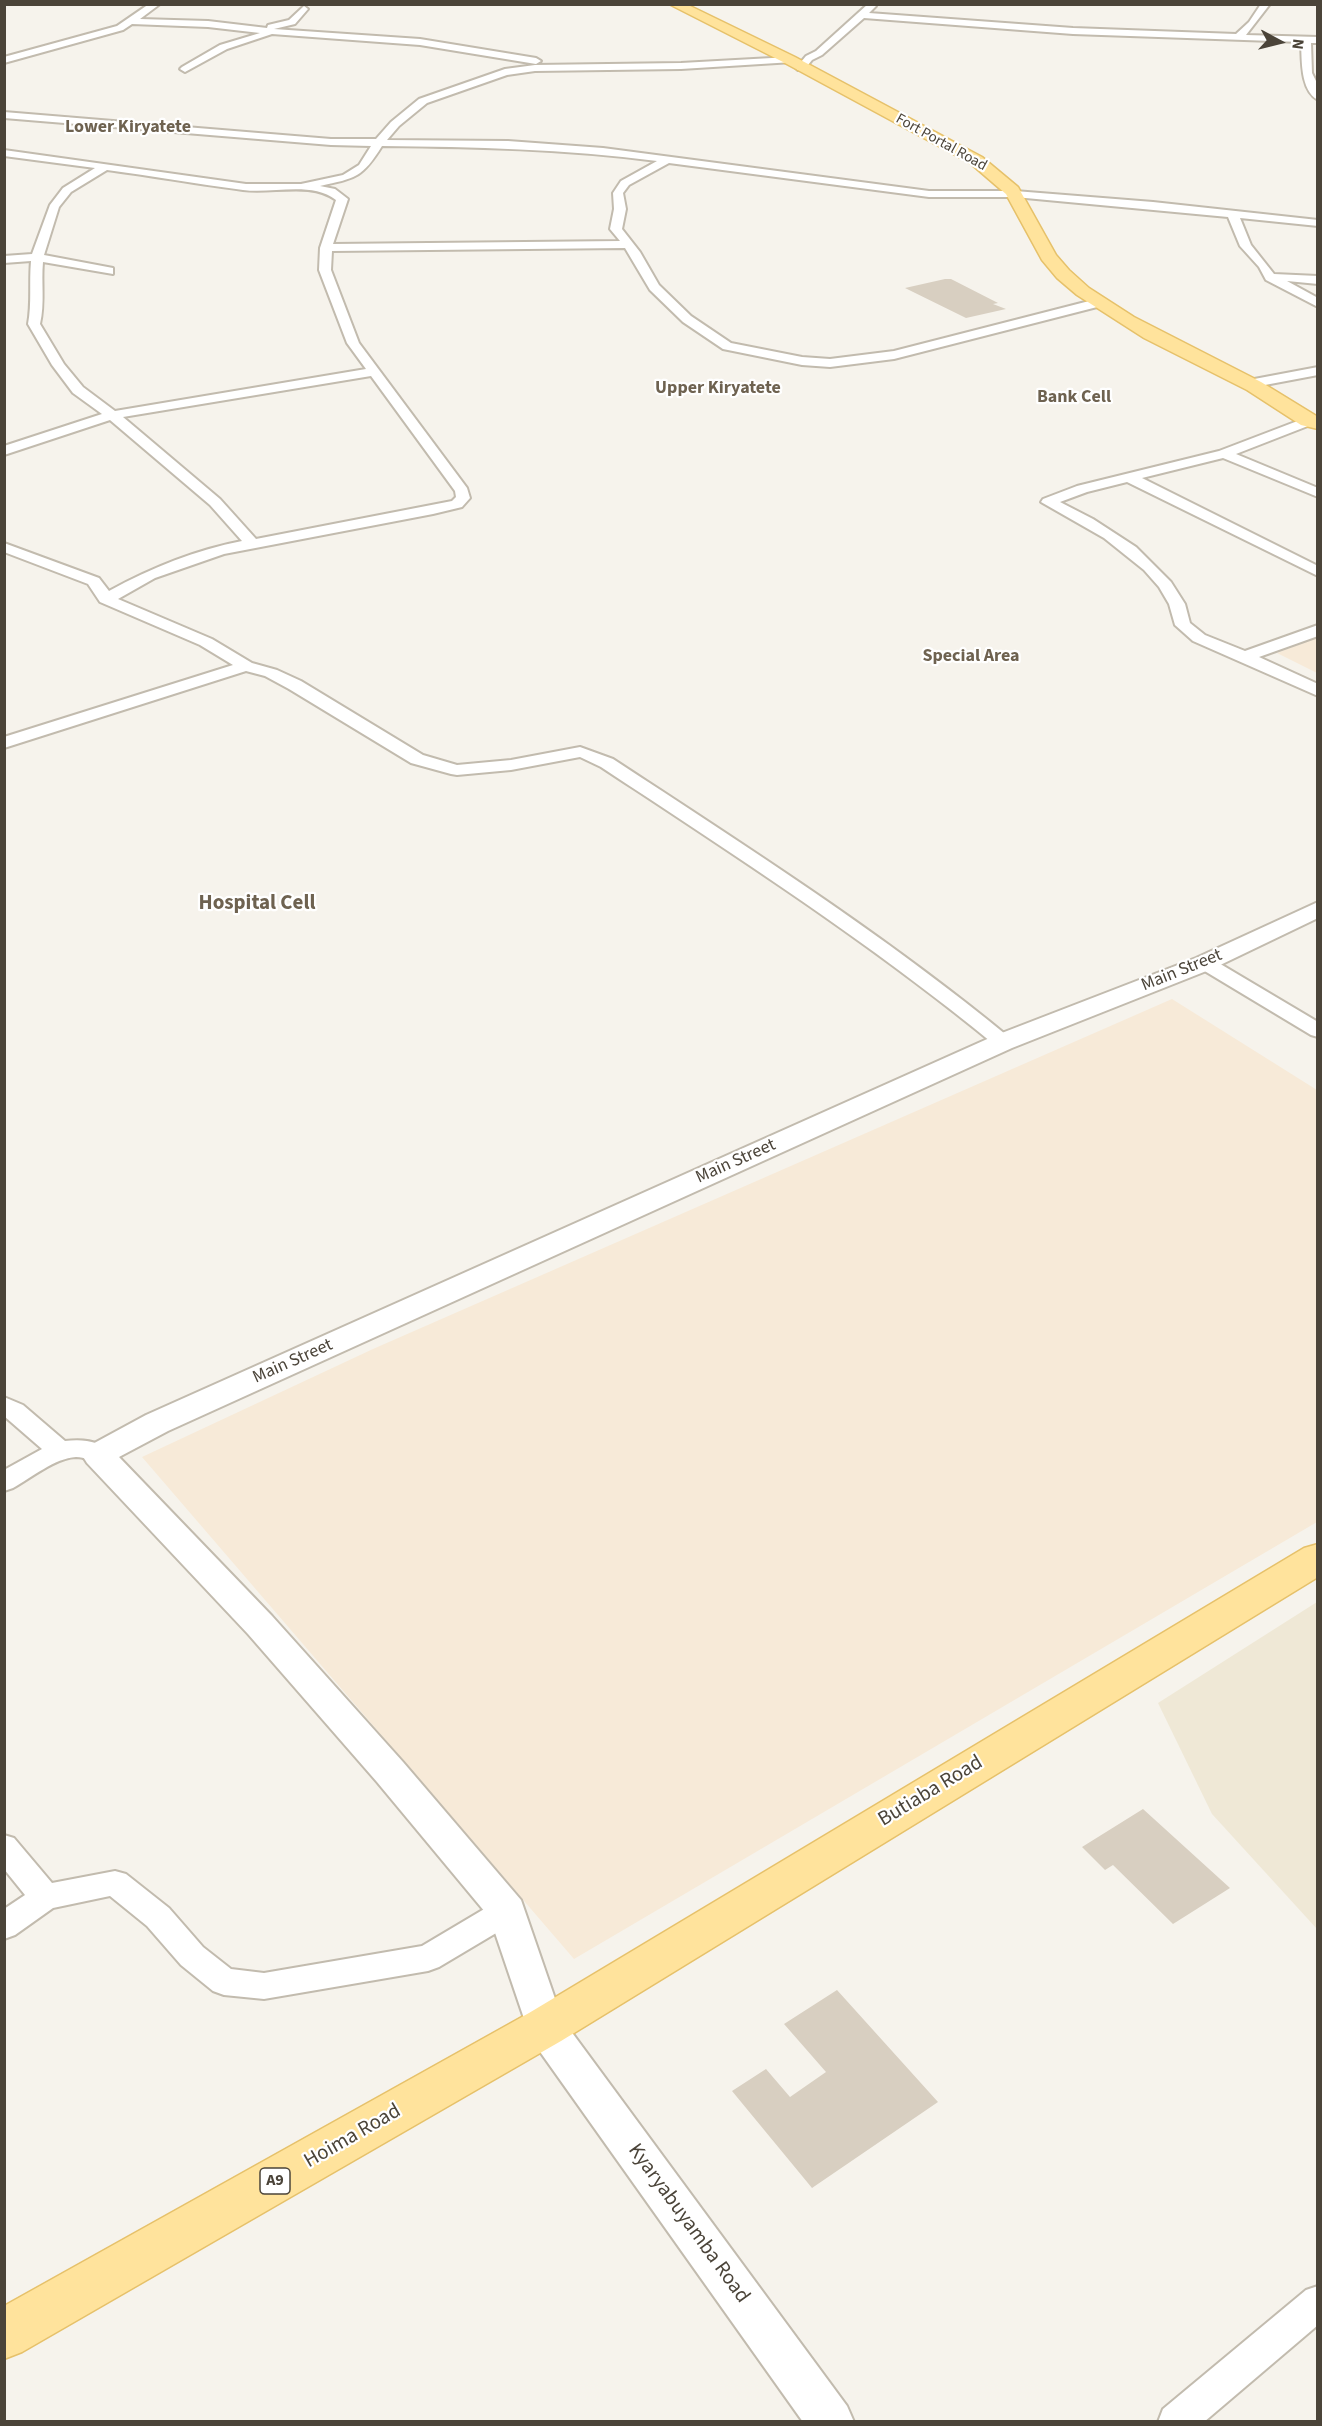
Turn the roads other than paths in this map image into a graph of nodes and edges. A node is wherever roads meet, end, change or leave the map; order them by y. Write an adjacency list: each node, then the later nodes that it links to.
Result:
1 (156, 4): 7 (street)
2 (675, 4): 14 (main road, Fort Portal Road)
3 (874, 4): 6 (street)
4 (1266, 4): 10 (street)
5 (304, 9): 8 (street)
6 (860, 15): 10 (street); 14 (street)
7 (131, 21): 8 (street); 13 (street)
8 (264, 29): 9 (street)
9 (278, 32): 15 (street); 16 (street)
10 (1237, 38): 11 (street)
11 (1306, 40): 12 (street); 17 (street)
12 (1317, 40)
13 (4, 60)
14 (796, 64): 15 (street); 24 (main road, Fort Portal Road)
15 (579, 68): 19 (street)
16 (185, 69)
17 (1317, 97)
18 (4, 116): 19 (street)
19 (378, 143): 21 (street); 23 (street)
20 (4, 153): 22 (street)
21 (667, 160): 24 (street); 27 (street)
22 (105, 166): 23 (street); 29 (street)
23 (302, 187): 28 (street)
24 (1015, 194): 25 (street); 34 (main road, Fort Portal Road)
25 (1233, 215): 26 (street); 32 (street)
26 (1317, 223)
27 (629, 245): 28 (street); 34 (street)
28 (326, 248): 37 (street)
29 (37, 257): 30 (street); 31 (street); 39 (street)
30 (4, 260)
31 (109, 271)
32 (1270, 276): 33 (street); 35 (street)
33 (1317, 280)
34 (1097, 303): 38 (main road, Fort Portal Road)
35 (1317, 303)
36 (1317, 371): 38 (street)
37 (373, 372): 39 (street); 45 (street)
38 (1250, 384): 40 (main road, Fort Portal Road)
39 (112, 415): 41 (street); 45 (street)
40 (1313, 422): 42 (street)
41 (4, 451)
42 (1224, 454): 43 (street); 44 (street)
43 (1130, 478): 47 (street); 50 (street)
44 (1317, 493)
45 (252, 543): 48 (street)
46 (4, 547): 48 (street)
47 (1317, 572)
48 (106, 599): 51 (street)
49 (1317, 630): 50 (street)
50 (1242, 658): 52 (street)
51 (246, 666): 53 (street); 57 (street)
52 (1317, 691)
53 (4, 743)
54 (1317, 909): 55 (street, Main Street)
55 (1205, 963): 56 (street); 57 (street, Main Street)
56 (1317, 1031)
57 (1003, 1042): 60 (street, Main Street)
58 (4, 1405): 59 (street)
59 (60, 1450): 60 (street); 61 (street)
60 (98, 1455): 65 (street)
61 (4, 1482)
62 (1317, 1558): 67 (main road, Butiaba Road)
63 (4, 1847): 64 (street)
64 (45, 1897): 65 (street); 66 (street)
65 (507, 1911): 67 (street, Kyaryabuyamba Road)
66 (4, 1926)
67 (545, 2027): 69 (main road, Hoima Road / A9); 70 (street, Kyaryabuyamba Road)
68 (1317, 2302): 71 (street)
69 (4, 2334)
70 (831, 2421)
71 (1176, 2421)

